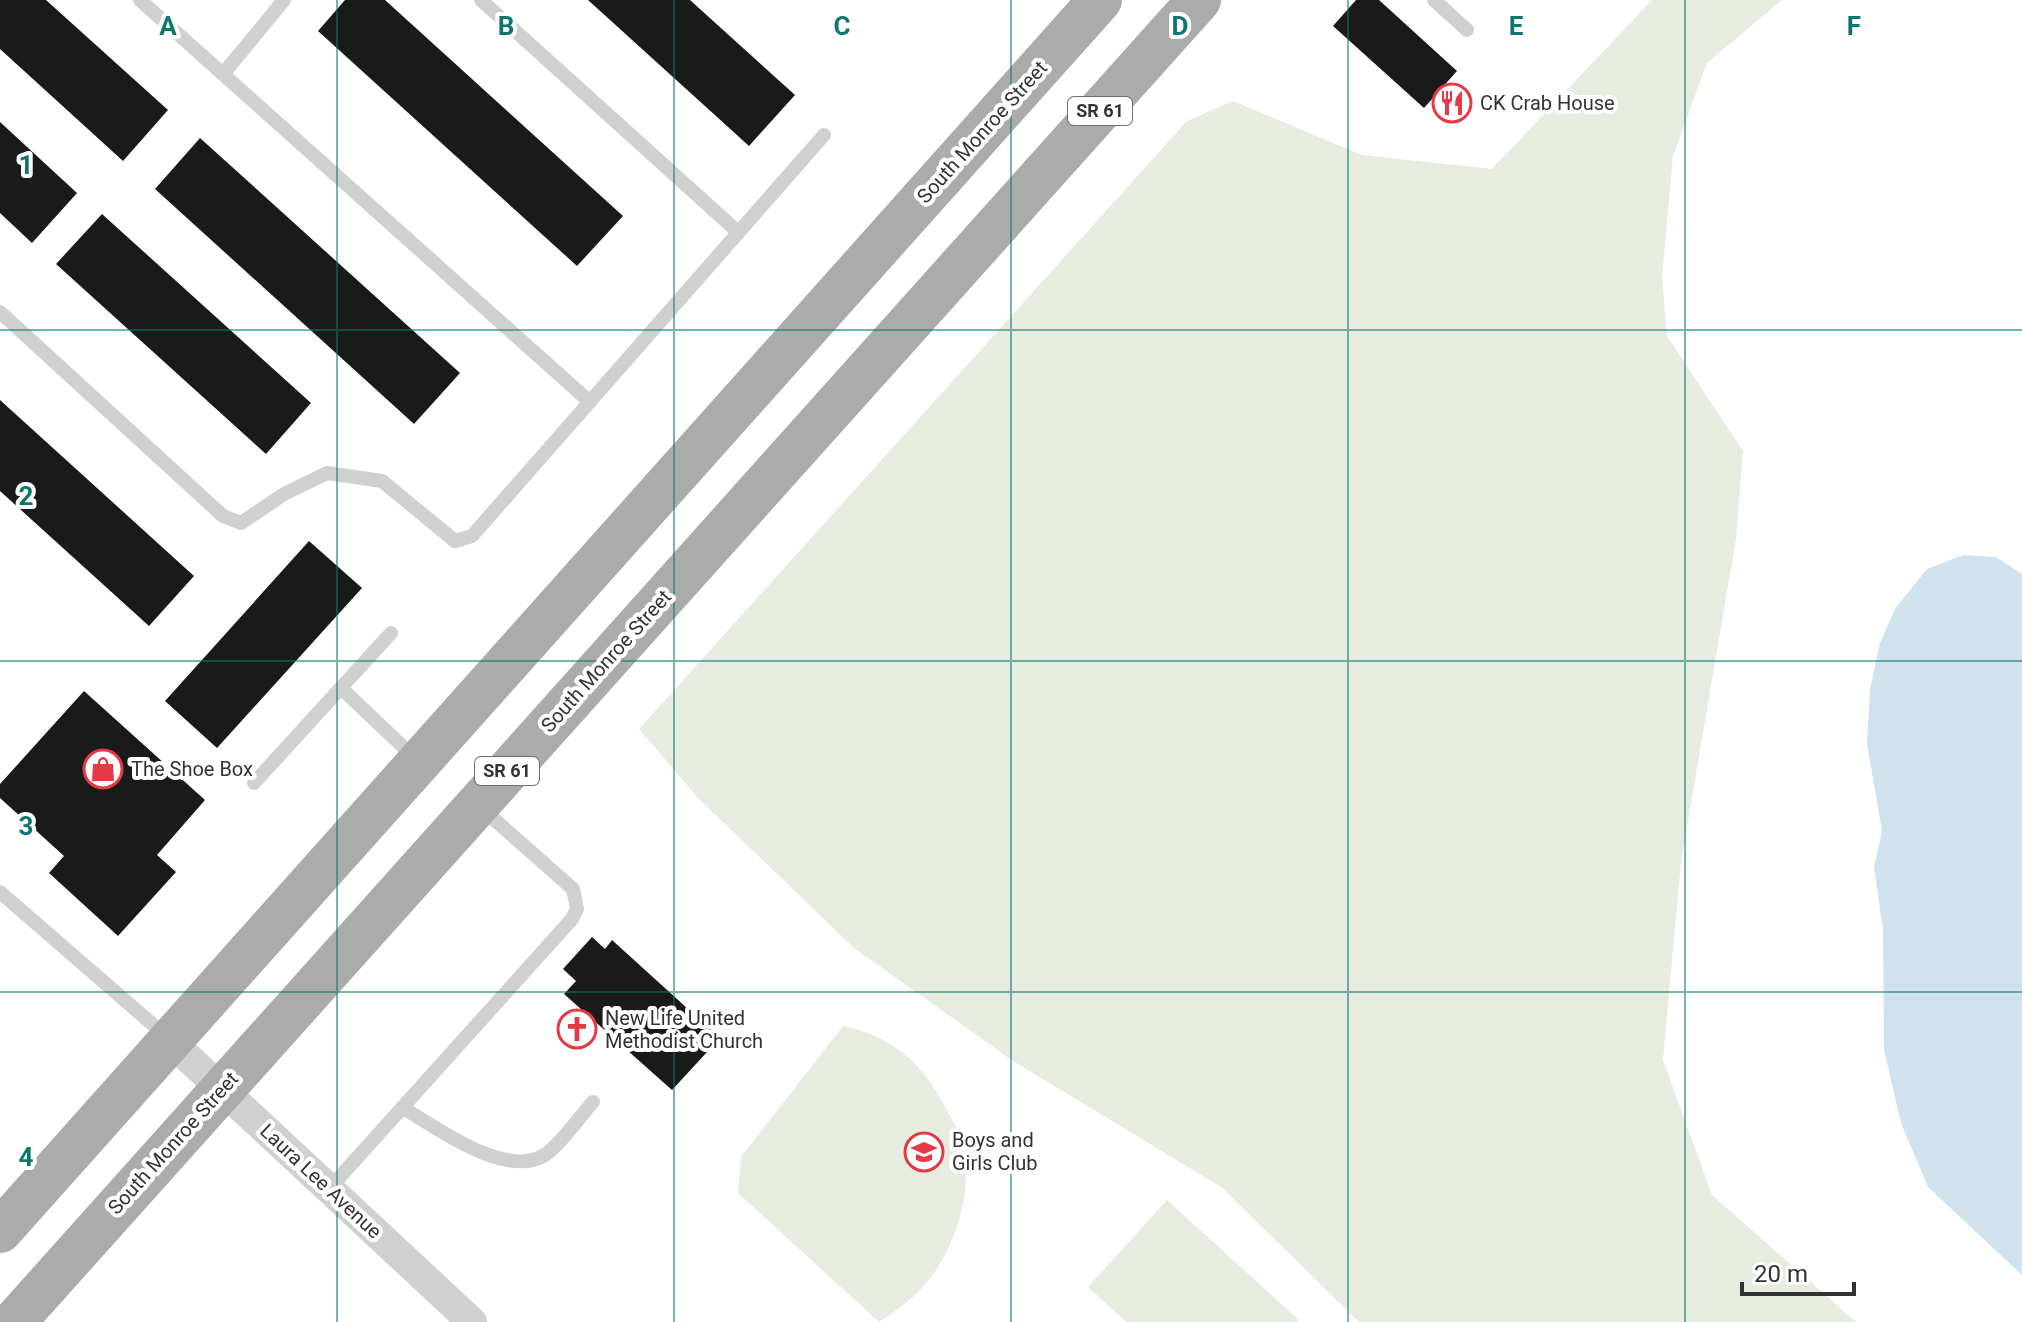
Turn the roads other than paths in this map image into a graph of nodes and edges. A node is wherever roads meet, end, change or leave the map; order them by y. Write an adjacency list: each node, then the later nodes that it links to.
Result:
1 (140, 0): 8 (lane)
2 (284, 0): 8 (lane)
3 (481, 0): 10 (lane)
4 (1100, 0): 15 (main road, South Monroe Street)
5 (1199, 0): 17 (main road, South Monroe Street / SR 61)
6 (1434, 0): 7 (lane)
7 (1467, 30)
8 (223, 74): 12 (lane)
9 (824, 135): 10 (lane)
10 (738, 232): 12 (lane)
11 (0, 312): 12 (lane)
12 (590, 402)
13 (391, 633): 14 (lane)
14 (341, 688): 15 (lane); 16 (lane)
15 (419, 761): 19 (main road, South Monroe Street)
16 (254, 783)
17 (477, 805): 20 (main road, South Monroe Street / SR 61); 22 (lane)
18 (0, 892): 19 (lane)
19 (169, 1040): 20 (street, Laura Lee Avenue); 24 (main road, South Monroe Street)
20 (222, 1088): 23 (street, Laura Lee Avenue); 25 (main road, South Monroe Street / SR 61)
21 (593, 1102): 22 (lane)
22 (403, 1108): 23 (lane)
23 (329, 1189): 26 (street, Laura Lee Avenue)
24 (0, 1231)
25 (14, 1322)
26 (472, 1322)

